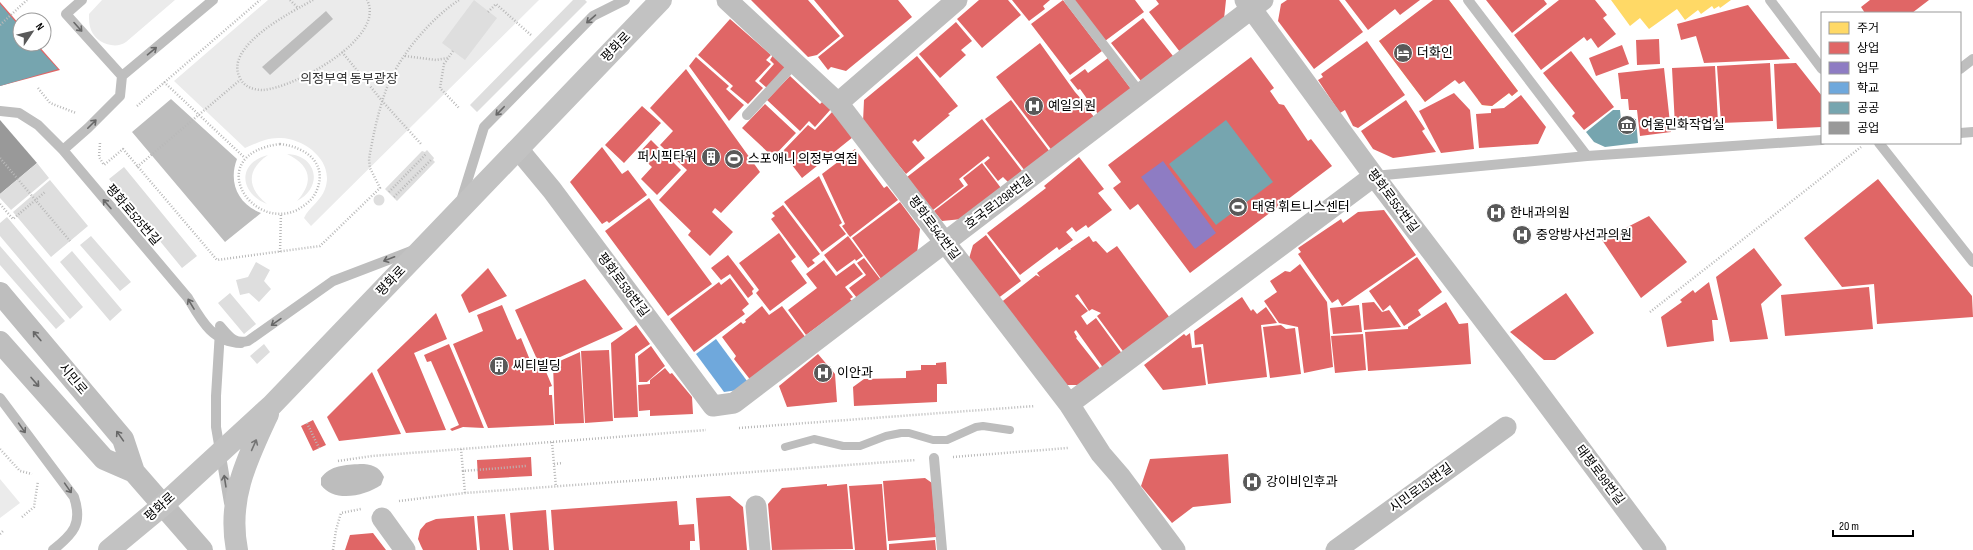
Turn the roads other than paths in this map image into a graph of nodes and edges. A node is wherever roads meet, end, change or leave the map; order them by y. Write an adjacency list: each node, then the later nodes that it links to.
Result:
1 (82, 0): 15 (lane, one-way to 15)
2 (213, 0): 15 (lane, one-way to 2)
3 (625, 0): 28 (lane, one-way to 28)
4 (661, 0): 24 (main road, 평화로)
5 (728, 0): 12 (street, 평화로542번길)
6 (957, 0): 17 (street)
7 (1069, 0): 16 (lane)
8 (1468, 0): 26 (lane)
9 (1770, 0): 13 (lane)
10 (1253, 3): 16 (street, 호국로1298번길); 27 (street, 평화로552번길)
11 (1973, 59): 14 (lane)
12 (795, 63): 17 (street, 평화로542번길); 19 (lane)
13 (1821, 68)
14 (1961, 68)
15 (122, 76): 25 (lane, one-way to 15)
16 (1141, 94): 29 (street, 호국로1298번길)
17 (838, 103): 29 (street, 평화로542번길)
18 (3, 111): 25 (lane, 평화로525번길)
19 (747, 116)
20 (1973, 132): 21 (lane)
21 (1961, 133)
22 (1821, 140): 26 (lane)
23 (1880, 144): 31 (lane)
24 (518, 149): 28 (main road, 평화로); 39 (street, 평화로536번길)
25 (63, 150): 33 (lane, 평화로525번길, one-way to 25)
26 (1588, 156): 27 (lane)
27 (1374, 176): 38 (street, 평화로552번길); 40 (street)
28 (458, 211): 30 (main road, 평화로)
29 (946, 243): 39 (street, 호국로1298번길); 40 (street, 평화로542번길)
30 (425, 245): 34 (lane, 평화로525번길, one-way to 34); 41 (main road, 평화로)
31 (1973, 262)
32 (0, 293): 45 (street, 시민로, one-way to 32)
33 (204, 325): 34 (lane, 평화로525번길); 36 (lane)
34 (220, 337): 36 (lane)
35 (0, 342): 45 (street, 시민로, one-way to 45)
36 (218, 365): 43 (lane)
37 (0, 398): 50 (lane, one-way to 50)
38 (1545, 401): 58 (street, 태평로99번길)
39 (734, 403)
40 (1069, 404): 56 (street, 평화로542번길)
41 (272, 405): 43 (main road, 평화로); 49 (main road, one-way to 41)
42 (1506, 426): 57 (street, 시민로131번길)
43 (221, 452): 46 (main road, 평화로); 49 (lane, one-way to 43)
44 (934, 458): 55 (lane)
45 (134, 472): 46 (street, 시민로)
46 (162, 506): 51 (main road, 평화로); 52 (street, 시민로)
47 (756, 506): 54 (street)
48 (382, 518): 53 (street)
49 (235, 542)
50 (53, 550)
51 (109, 550)
52 (202, 550)
53 (405, 550)
54 (760, 550)
55 (942, 550)
56 (1175, 550)
57 (1336, 550)
58 (1656, 550)

